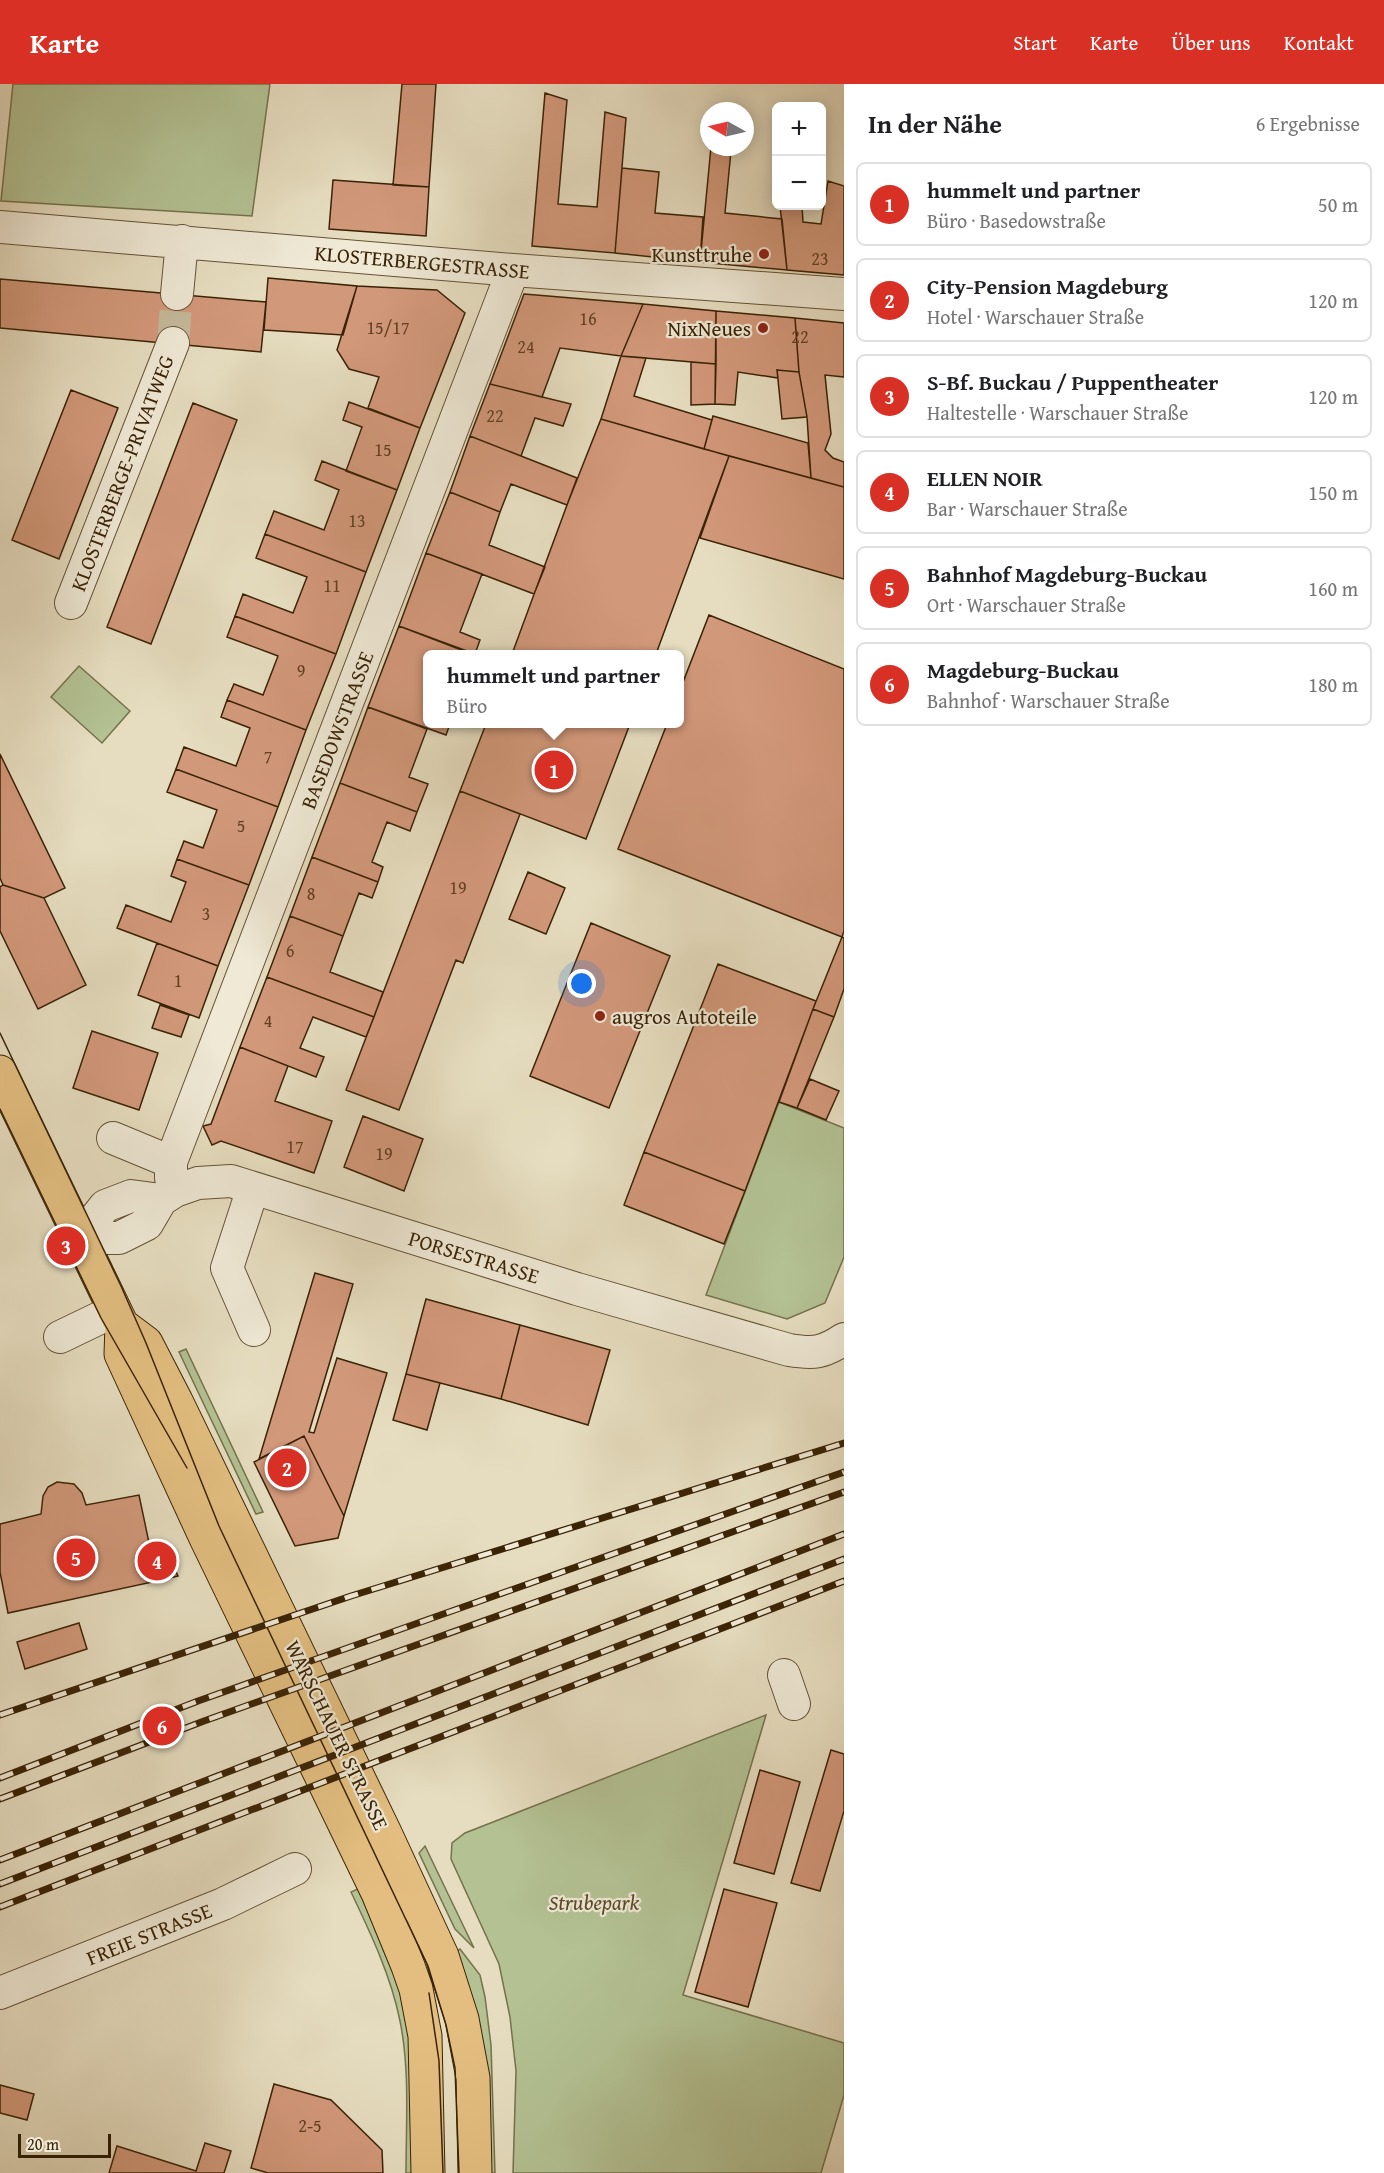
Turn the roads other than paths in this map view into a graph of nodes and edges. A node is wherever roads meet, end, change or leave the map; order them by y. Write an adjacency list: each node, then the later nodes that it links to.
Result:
1 (0, 227): 2 (street, KLOSTERBERGESTRASSE)
2 (182, 241): 3 (street, KLOSTERBERGESTRASSE); 4 (street)
3 (513, 270): 5 (street, KLOSTERBERGESTRASSE); 10 (street, BASEDOWSTRASSE)
4 (177, 294)
5 (844, 294)
6 (172, 343): 7 (street, KLOSTERBERGE-PRIVATWEG)
7 (71, 603)
8 (0, 1072): 12 (main road, WARSCHAUER STRASSE)
9 (113, 1138): 10 (street)
10 (169, 1184): 11 (street, PORSESTRASSE); 12 (street, PORSESTRASSE)
11 (253, 1188): 14 (street); 16 (street, PORSESTRASSE)
12 (80, 1238): 13 (main road, WARSCHAUER STRASSE)
13 (118, 1318): 15 (street); 19 (main road, WARSCHAUER STRASSE); 20 (main road, WARSCHAUER STRASSE)
14 (254, 1330)
15 (60, 1337)
16 (844, 1339)
17 (295, 1869): 18 (street, FREIE STRASSE)
18 (0, 1993)
19 (428, 2173)
20 (475, 2173)

